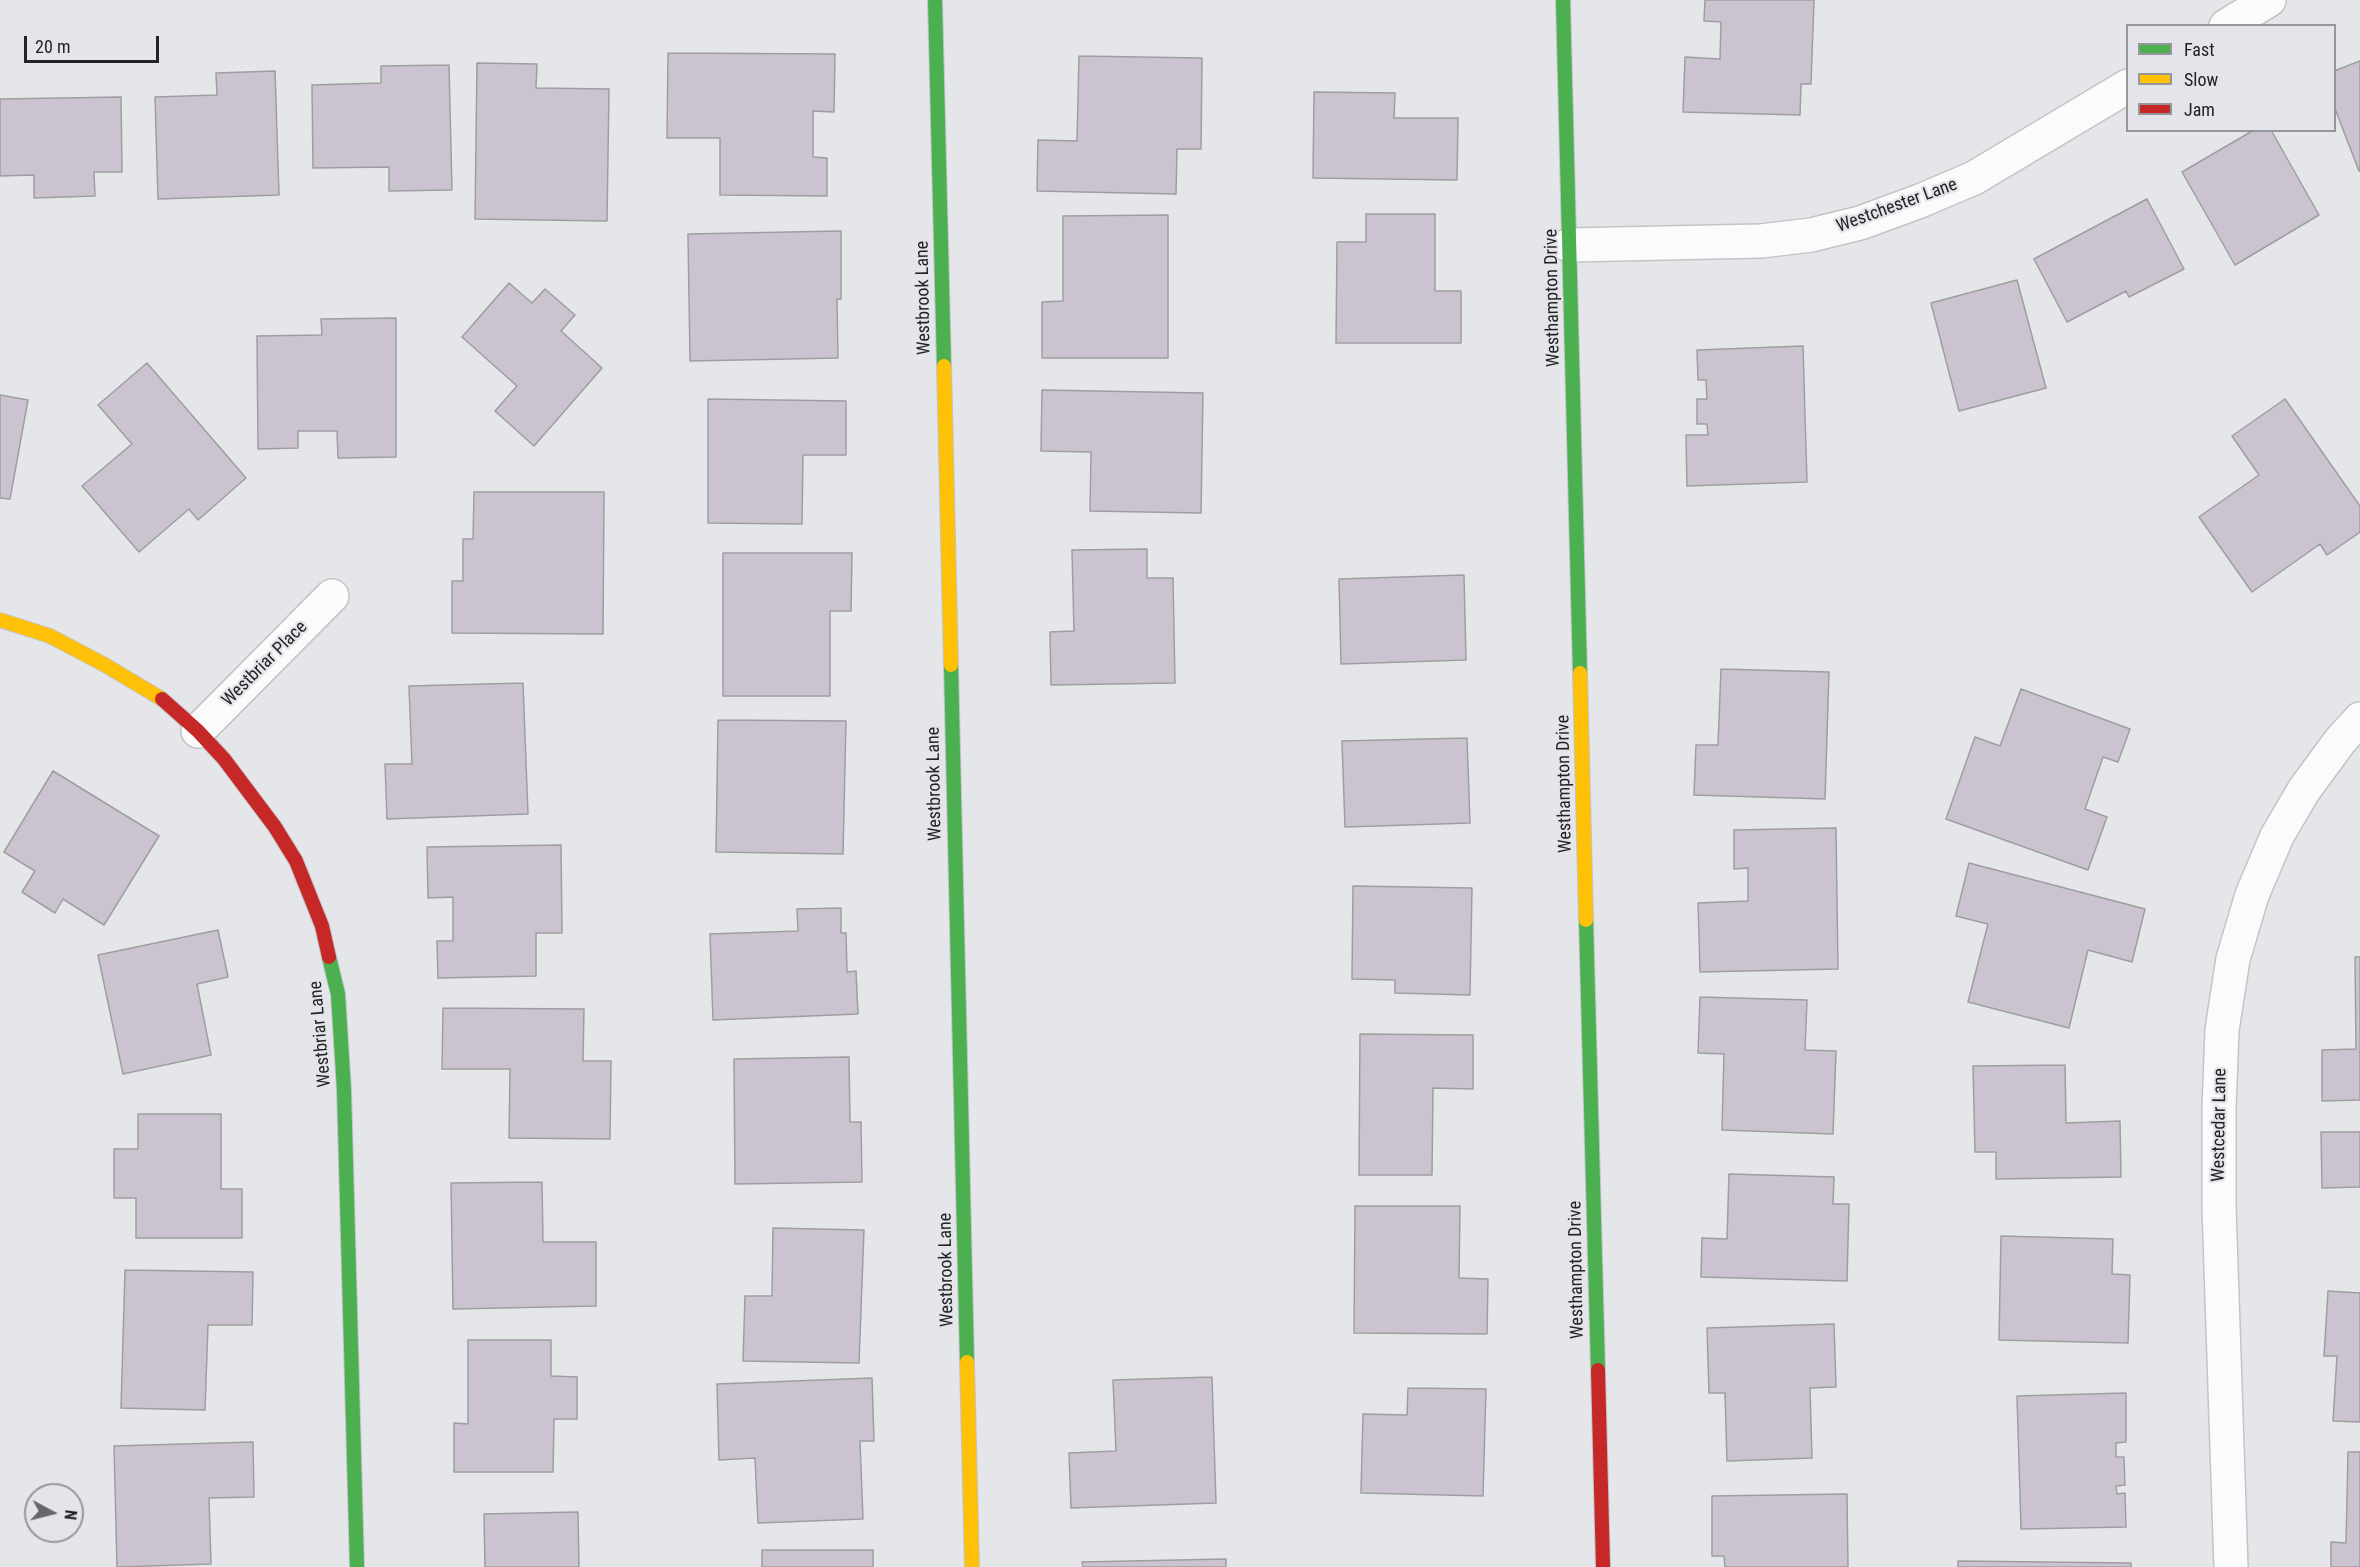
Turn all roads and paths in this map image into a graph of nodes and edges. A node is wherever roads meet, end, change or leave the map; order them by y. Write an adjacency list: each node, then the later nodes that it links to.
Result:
1 (935, 0): 12 (street, Westbrook Lane)
2 (1563, 0): 6 (street, Westhampton Drive)
3 (2269, 0): 4 (street)
4 (2229, 24)
5 (2126, 87): 6 (street, Westchester Lane)
6 (1569, 245): 13 (street, Westhampton Drive)
7 (332, 596): 10 (street, Westbriar Place)
8 (0, 620): 10 (street, Westbriar Lane)
9 (2360, 719): 14 (street, Westcedar Lane)
10 (198, 731): 11 (street, Westbriar Lane)
11 (357, 1567)
12 (972, 1567)
13 (1603, 1567)
14 (2231, 1567)

